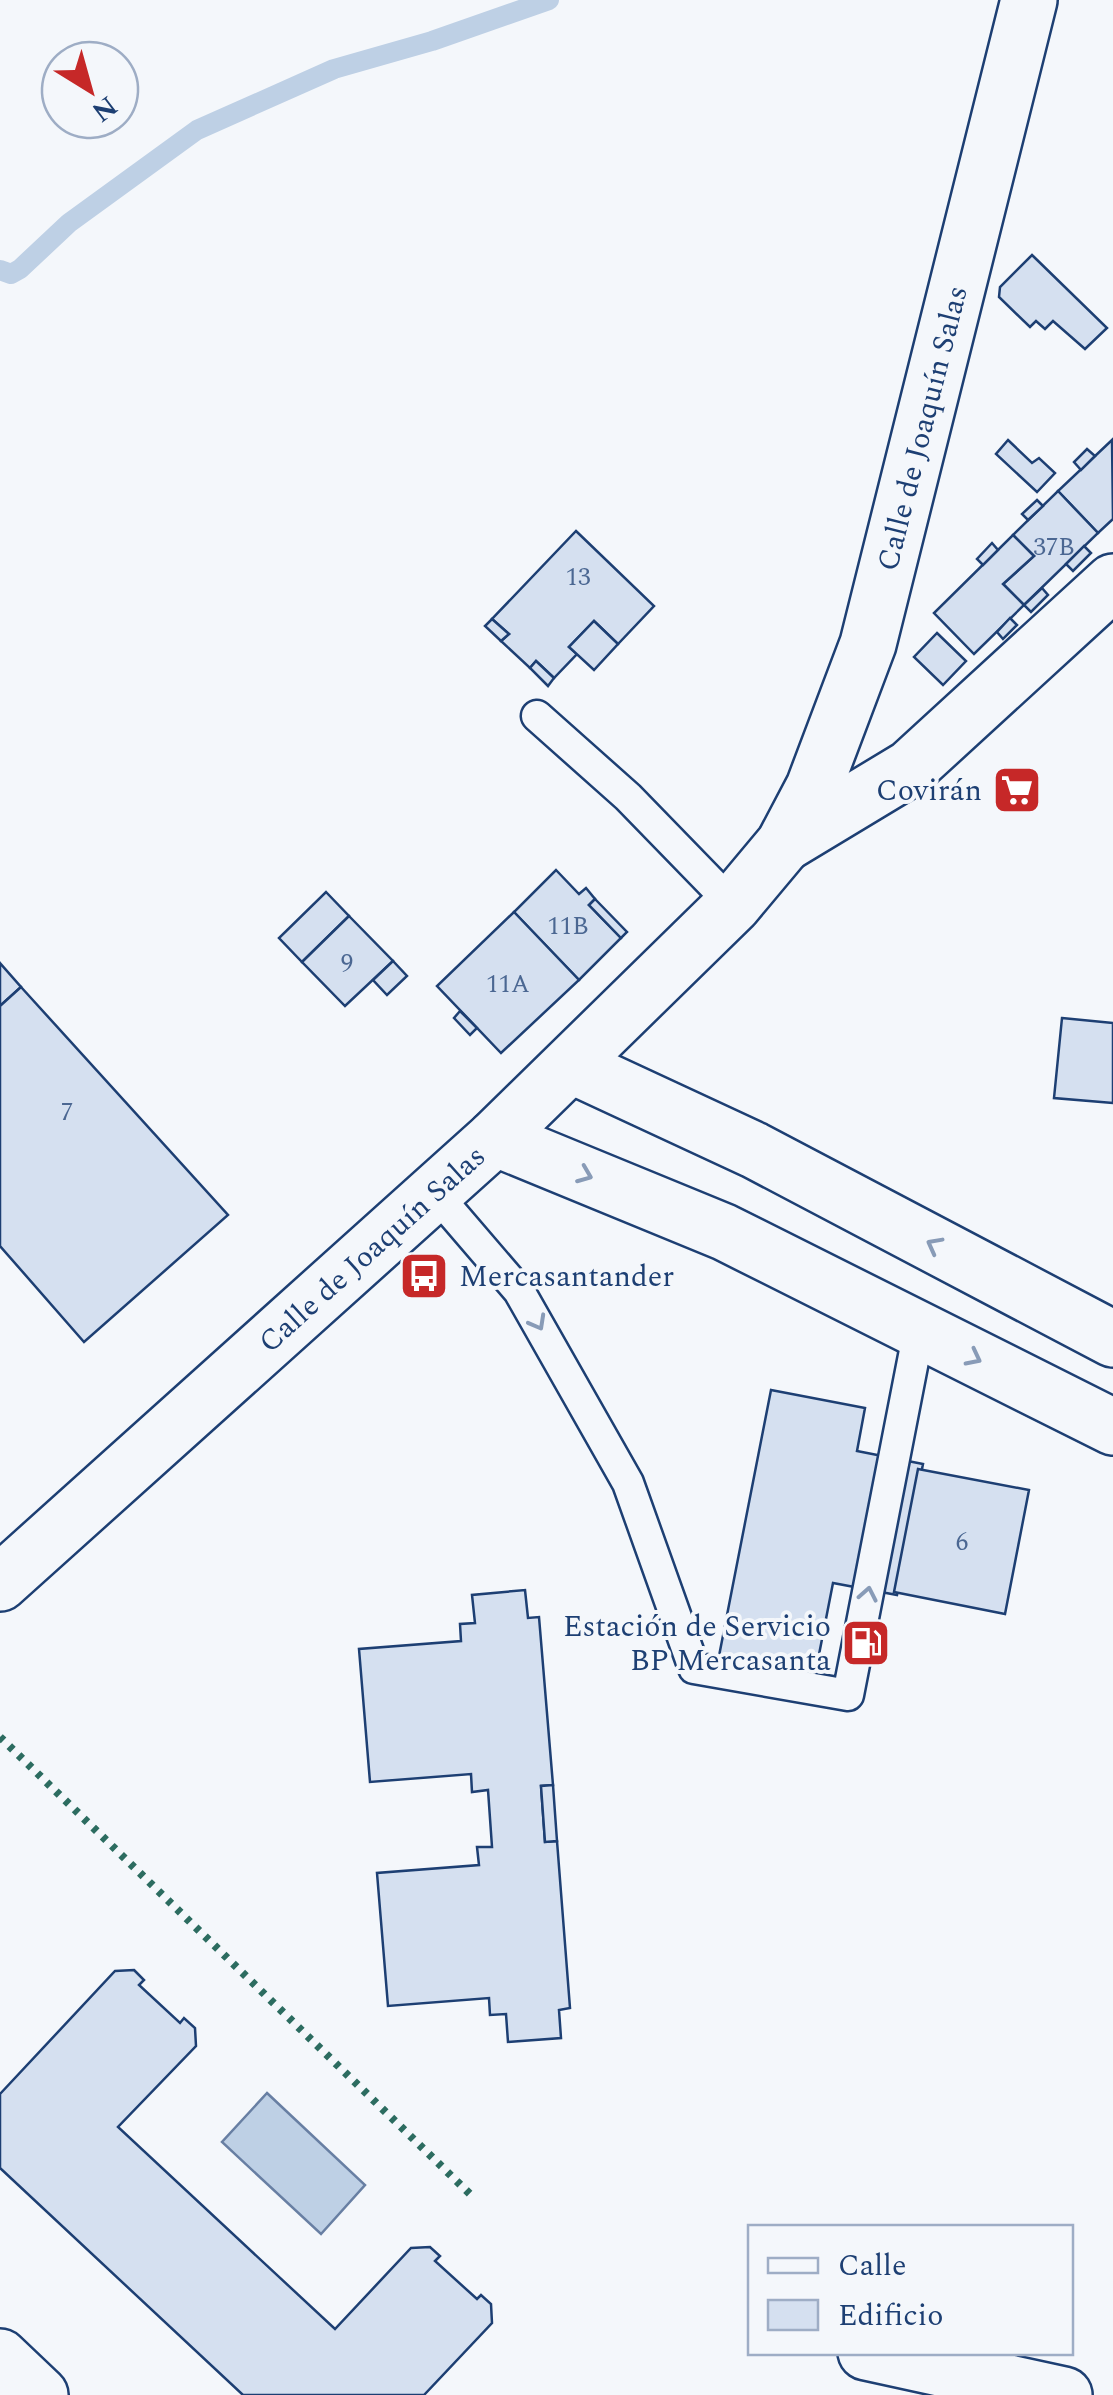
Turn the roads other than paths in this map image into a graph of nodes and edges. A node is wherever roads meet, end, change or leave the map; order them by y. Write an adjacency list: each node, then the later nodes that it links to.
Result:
1 (1029, 0): 4 (street, Calle de Joaquín Salas)
2 (1113, 582): 4 (street, Calle de Joaquín Salas)
3 (537, 716): 5 (lane)
4 (784, 844): 5 (street, Calle de Joaquín Salas)
5 (733, 905): 6 (street, Calle de Joaquín Salas)
6 (572, 1064): 7 (street, Calle de Joaquín Salas); 10 (street, one-way to 6)
7 (495, 1138): 8 (street, Calle de Joaquín Salas); 9 (street, one-way to 9)
8 (434, 1192): 9 (lane, one-way to 9); 12 (street, Calle de Joaquín Salas)
9 (918, 1330): 11 (street, one-way to 11)
10 (1113, 1339)
11 (1113, 1427)
12 (0, 1583)
13 (880, 2355): 16 (street)
14 (0, 2357): 15 (street)
15 (40, 2395)
16 (1064, 2395)

